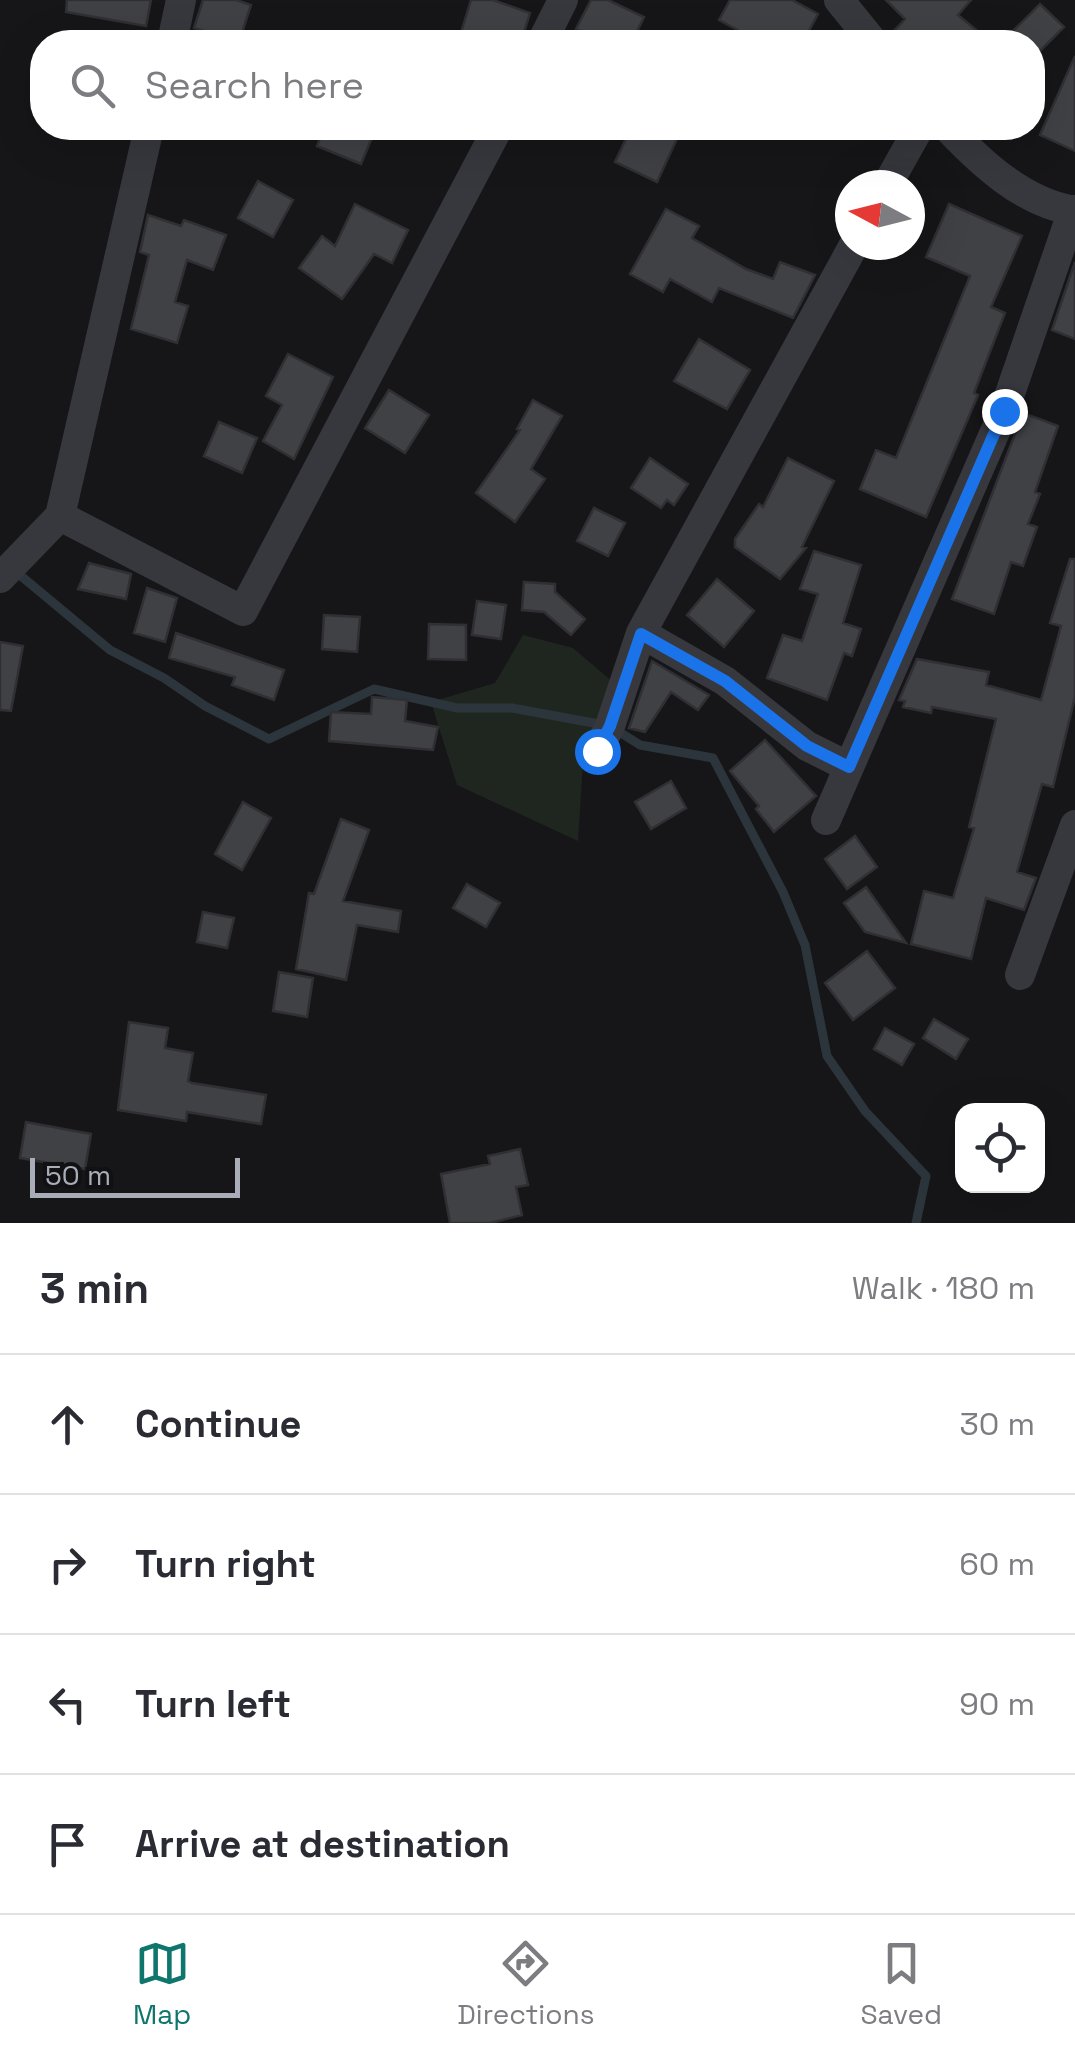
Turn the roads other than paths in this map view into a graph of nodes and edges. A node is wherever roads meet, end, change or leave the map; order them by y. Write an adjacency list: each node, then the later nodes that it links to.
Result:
1 (181, 0): 4 (street)
2 (564, 0): 5 (street)
3 (839, 0): 6 (street)
4 (175, 30)
5 (548, 30)
6 (863, 30)
7 (147, 140): 14 (street)
8 (492, 140): 14 (street)
9 (912, 140): 11 (street)
10 (959, 140): 12 (street)
11 (895, 170)
12 (1074, 211): 18 (street)
13 (846, 260): 16 (street)
14 (60, 516): 15 (street)
15 (0, 578)
16 (641, 634): 17 (street); 18 (street)
17 (597, 751)
18 (849, 767): 19 (street)
19 (826, 820)
20 (1075, 824): 21 (street)
21 (1020, 975)

